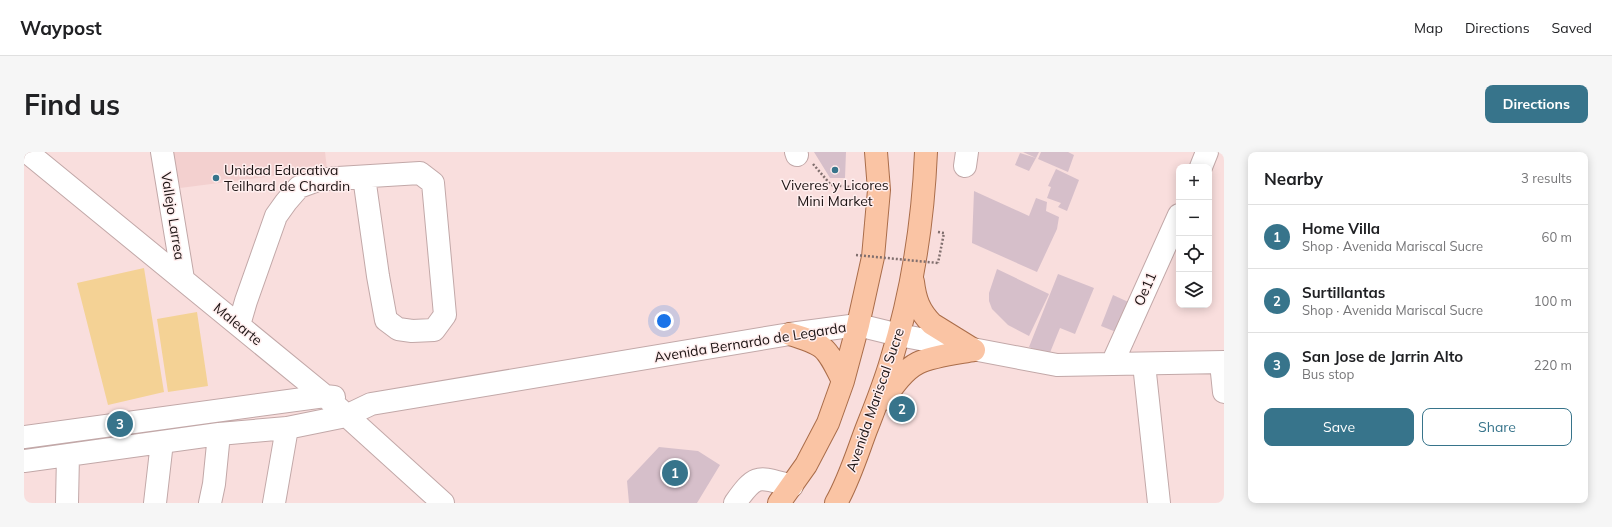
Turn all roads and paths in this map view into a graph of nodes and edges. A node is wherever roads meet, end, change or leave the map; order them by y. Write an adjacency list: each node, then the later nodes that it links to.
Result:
1 (27, 152): 14 (street, Malearte)
2 (162, 152): 14 (street, Vallejo Larrea)
3 (876, 152): 9 (main road)
4 (926, 152): 13 (main road, Avenida Mariscal Sucre)
5 (1207, 152): 7 (street)
6 (796, 154): 9 (path)
7 (1201, 164)
8 (364, 177): 8 (street); 15 (street)
9 (879, 190): 16 (main road)
10 (1176, 222): 21 (street, Oe11)
11 (944, 233): 12 (path, bridge)
12 (856, 255)
13 (912, 274): 18 (main road, Avenida Mariscal Sucre); 19 (main road)
14 (183, 279): 15 (street, Malearte)
15 (239, 325): 25 (street, Malearte)
16 (858, 325): 17 (street, Avenida Bernardo de Legarda); 18 (street, Avenida Bernardo de Legarda); 23 (main road)
17 (790, 334): 23 (main road); 26 (street, Avenida Bernardo de Legarda)
18 (899, 334): 19 (street, Avenida Bernardo de Legarda); 28 (main road, Avenida Mariscal Sucre)
19 (974, 350): 21 (street, Avenida Bernardo de Legarda); 28 (main road)
20 (1222, 362): 22 (street, Avenida Bernardo de Legarda); 24 (street)
21 (1112, 364): 22 (street, Avenida Bernardo de Legarda)
22 (1144, 364): 43 (street)
23 (843, 380): 35 (main road)
24 (1224, 392)
25 (325, 396): 26 (street, Avenida Bernardo de Legarda); 27 (street, Malearte); 31 (street, Avenida Bernardo de Legarda)
26 (371, 404): 27 (street, Avenida Bernardo de Legarda)
27 (346, 416): 29 (street, Avenida Bernardo de Legarda); 40 (street, Malearte)
28 (870, 420): 42 (main road, Avenida Mariscal Sucre)
29 (287, 428): 30 (street, Avenida Bernardo de Legarda); 39 (street)
30 (219, 434): 32 (street, Avenida Bernardo de Legarda); 38 (street)
31 (24, 437)
32 (162, 442): 33 (street, Avenida Bernardo de Legarda); 37 (street)
33 (68, 455): 34 (street, Avenida Bernardo de Legarda); 36 (street)
34 (24, 462)
35 (786, 494): 41 (street)
36 (67, 503)
37 (154, 503)
38 (210, 503)
39 (274, 503)
40 (443, 503)
41 (735, 503)
42 (836, 503)
43 (1159, 503)

